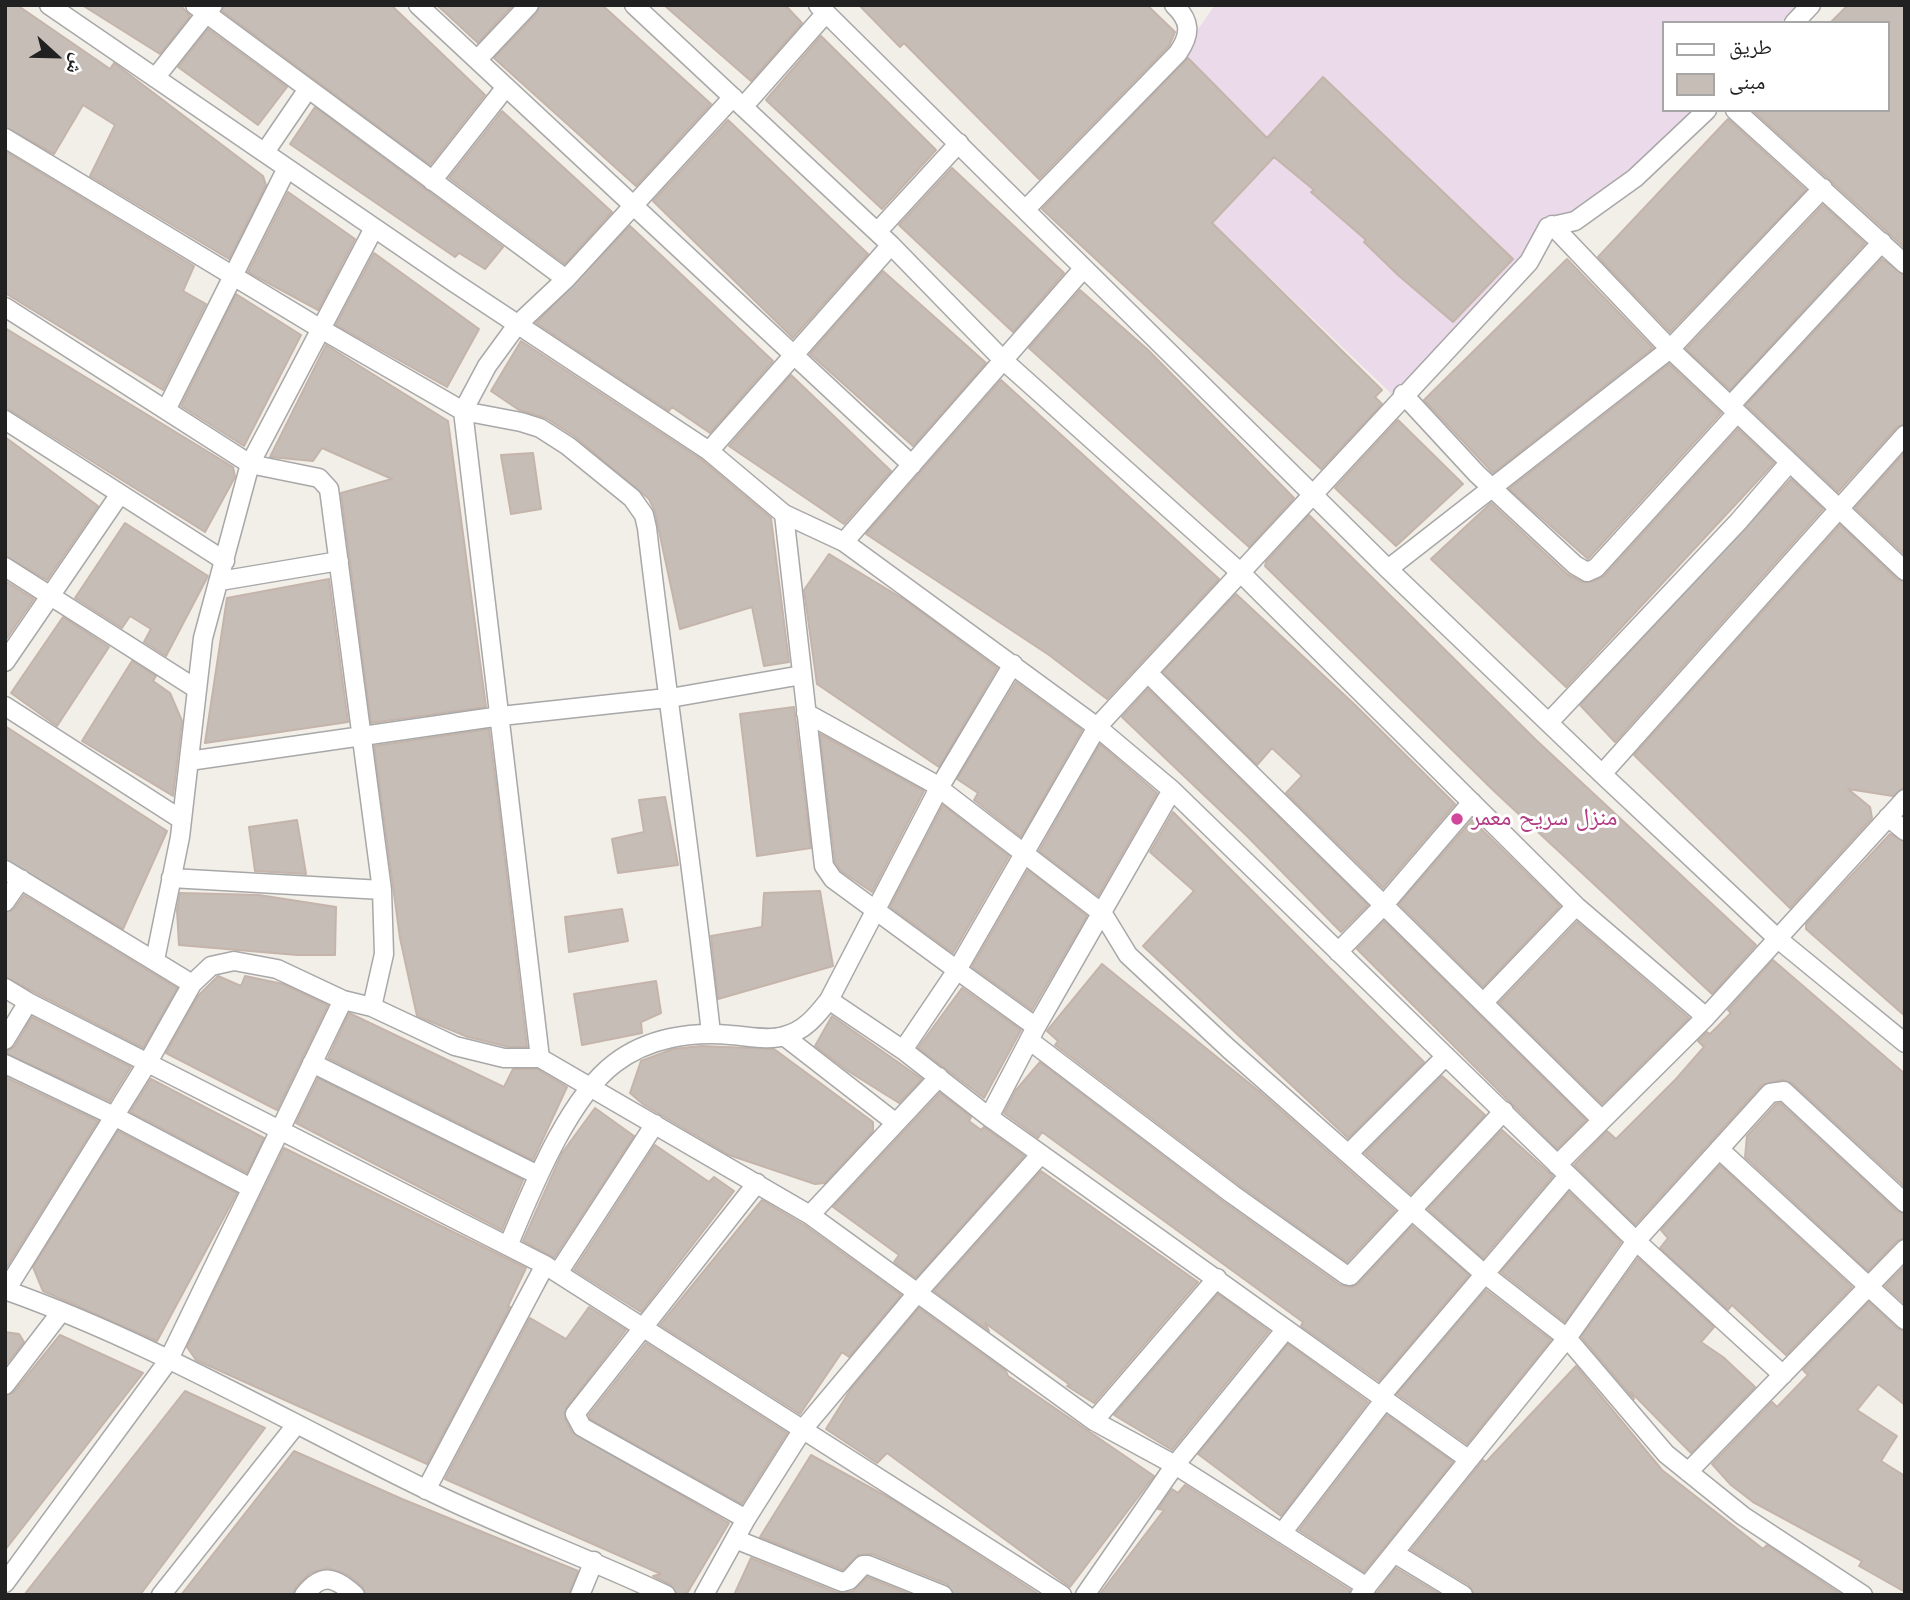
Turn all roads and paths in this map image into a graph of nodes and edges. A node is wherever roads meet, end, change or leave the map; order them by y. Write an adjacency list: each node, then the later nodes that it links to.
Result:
1 (49, 5): 11 (street)
2 (418, 5): 10 (street)
3 (529, 5): 10 (street)
4 (634, 5): 14 (street)
5 (1174, 5): 24 (street)
6 (1811, 5): 9 (street)
7 (205, 8): 11 (street); 13 (street)
8 (822, 9): 14 (street); 18 (street)
9 (1796, 21)
10 (477, 60): 12 (street)
11 (155, 78): 19 (street)
12 (506, 87): 21 (street); 23 (street)
13 (307, 89): 19 (street); 21 (street)
14 (738, 102): 23 (street); 27 (street)
15 (1705, 112): 25 (street)
16 (1737, 112): 22 (street)
17 (5, 138): 32 (street)
18 (959, 143): 24 (street); 27 (street)
19 (265, 152): 20 (street)
20 (288, 168): 26 (street); 32 (street)
21 (432, 181): 33 (street)
22 (1824, 188): 28 (street); 37 (street)
23 (633, 206): 33 (street); 38 (street)
24 (1026, 209): 31 (street)
25 (1552, 225): 37 (street); 40 (street)
26 (374, 228): 35 (street); 36 (street)
27 (877, 232): 29 (street)
28 (1882, 242): 30 (street); 41 (street)
29 (891, 245): 38 (street); 39 (street)
30 (1905, 264)
31 (1083, 269): 39 (street); 52 (street)
32 (234, 277): 36 (street); 42 (street)
33 (565, 279): 35 (street)
34 (5, 307): 42 (street)
35 (517, 325): 43 (street); 46 (street)
36 (321, 330): 43 (street); 48 (street)
37 (1670, 349): 41 (street); 50 (street)
38 (794, 355): 46 (street); 49 (street)
39 (1003, 360): 49 (street); 61 (street)
40 (1404, 394): 50 (street); 52 (street)
41 (1733, 409): 47 (street); 50 (street)
42 (166, 410): 48 (street)
43 (463, 411): 69 (street); 72 (street)
44 (5, 420): 51 (street)
45 (1905, 435): 53 (street)
46 (709, 451): 54 (street)
47 (1789, 463): 53 (street); 73 (street)
48 (250, 464): 56 (street); 57 (street)
49 (912, 465): 55 (street)
50 (1491, 487): 59 (street)
51 (120, 494): 56 (street); 63 (street)
52 (1314, 494): 59 (street); 61 (street)
53 (1839, 510): 60 (street); 77 (street)
54 (784, 514): 55 (street); 67 (street)
55 (844, 542): 65 (street)
56 (225, 561): 62 (street)
57 (339, 561): 62 (street); 75 (street)
58 (5, 567): 63 (street)
59 (1388, 569): 73 (street)
60 (1905, 571)
61 (1241, 573): 66 (street); 81 (street)
62 (220, 581): 68 (street)
63 (51, 597): 64 (street); 68 (street)
64 (5, 662)
65 (1013, 664): 74 (street); 78 (street)
66 (1147, 673): 74 (street); 90 (street)
67 (802, 675): 69 (street); 71 (street)
68 (195, 688): 76 (street)
69 (667, 697): 72 (street); 106 (street)
70 (5, 706): 83 (street)
71 (806, 713): 78 (street); 92 (street)
72 (501, 716): 75 (street); 113 (street)
73 (1549, 722): 77 (street)
74 (1097, 727): 79 (street); 85 (street)
75 (364, 735): 76 (street); 88 (street)
76 (189, 761): 83 (street)
77 (1602, 774): 94 (street)
78 (939, 789): 85 (street); 92 (street)
79 (1172, 790): 93 (street); 95 (street)
80 (1905, 799): 82 (street)
81 (1472, 802): 90 (street); 91 (street)
82 (1888, 817): 84 (street); 94 (street)
83 (182, 820): 87 (street)
84 (1905, 831)
85 (1025, 853): 93 (street); 97 (street)
86 (13, 874): 89 (street); 96 (street)
87 (171, 878): 88 (street); 96 (street)
88 (382, 890): 104 (street)
89 (5, 902)
90 (1383, 906): 95 (street); 103 (street)
91 (1576, 906): 103 (street); 105 (street)
92 (874, 911): 97 (street); 101 (street)
93 (1103, 914): 107 (street); 128 (street)
94 (1779, 939): 105 (street); 110 (street)
95 (1338, 952): 112 (street)
96 (155, 960): 98 (street)
97 (957, 970): 107 (street); 111 (street)
98 (192, 984): 100 (street); 114 (street)
99 (5, 988): 102 (street)
100 (343, 1000): 104 (street); 115 (street)
101 (829, 1000): 108 (street); 111 (street)
102 (27, 1002): 109 (street); 114 (street)
103 (1483, 1003): 122 (street)
104 (372, 1007): 113 (street)
105 (1706, 1017): 122 (street)
106 (711, 1033): 108 (street); 118 (street)
107 (1032, 1034): 121 (street); 134 (street)
108 (784, 1036): 123 (street)
109 (5, 1040)
110 (1905, 1043)
111 (903, 1050): 117 (street)
112 (1446, 1056): 119 (street); 128 (street)
113 (540, 1058): 118 (street)
114 (148, 1062): 120 (street); 125 (street)
115 (313, 1063): 125 (street); 130 (street)
116 (5, 1064): 120 (street)
117 (939, 1077): 121 (street); 123 (street)
118 (590, 1087): 124 (street); 130 (street)
119 (1504, 1111): 129 (street); 134 (street)
120 (114, 1116): 132 (street); 143 (street)
121 (989, 1117): 127 (street)
122 (1602, 1120): 129 (street)
123 (896, 1123): 135 (street)
124 (655, 1125): 131 (street); 139 (street)
125 (279, 1129): 132 (street); 137 (street)
126 (1719, 1149): 133 (street); 136 (street); 142 (street)
127 (1041, 1154): 141 (street); 144 (street)
128 (1348, 1154): 134 (street)
129 (1563, 1171): 136 (street); 140 (street)
130 (538, 1175): 137 (street)
131 (757, 1183): 135 (street); 147 (street)
132 (251, 1188): 150 (street)
133 (1905, 1203)
134 (1414, 1209): 140 (street)
135 (810, 1215): 144 (street)
136 (1636, 1241): 149 (street); 151 (street)
137 (508, 1246): 139 (street)
138 (1905, 1249): 142 (street)
139 (552, 1269): 147 (street); 160 (street)
140 (1484, 1274): 149 (street); 153 (street)
141 (1217, 1279): 148 (street); 154 (street)
142 (1868, 1289): 146 (street); 151 (street)
143 (6, 1290): 145 (street)
144 (918, 1292): 154 (street); 156 (street)
145 (61, 1312): 150 (street); 152 (street)
146 (1905, 1320)
147 (645, 1329): 156 (street); 161 (street)
148 (1286, 1329): 153 (street); 158 (street)
149 (1567, 1338): 157 (street); 159 (street)
150 (168, 1361): 155 (street); 166 (street)
151 (1783, 1375): 159 (street)
152 (5, 1385)
153 (1383, 1397): 157 (street); 162 (street)
154 (1094, 1421): 158 (street)
155 (296, 1425): 160 (street); 168 (street)
156 (803, 1429): 161 (street); 175 (street)
157 (1468, 1459): 164 (street)
158 (1175, 1465): 162 (street); 176 (street)
159 (1688, 1472): 178 (street)
160 (426, 1490): 165 (street)
161 (746, 1519): 163 (street)
162 (1282, 1533): 167 (street)
163 (735, 1539): 173 (street); 174 (street)
164 (1394, 1553): 167 (street); 177 (street)
165 (594, 1561): 171 (street); 172 (street)
166 (5, 1583)
167 (1363, 1591)
168 (161, 1595)
169 (304, 1595): 170 (street)
170 (355, 1595)
171 (580, 1595)
172 (666, 1595)
173 (704, 1595)
174 (943, 1595)
175 (1062, 1595)
176 (1085, 1595)
177 (1463, 1595)
178 (1863, 1595)

